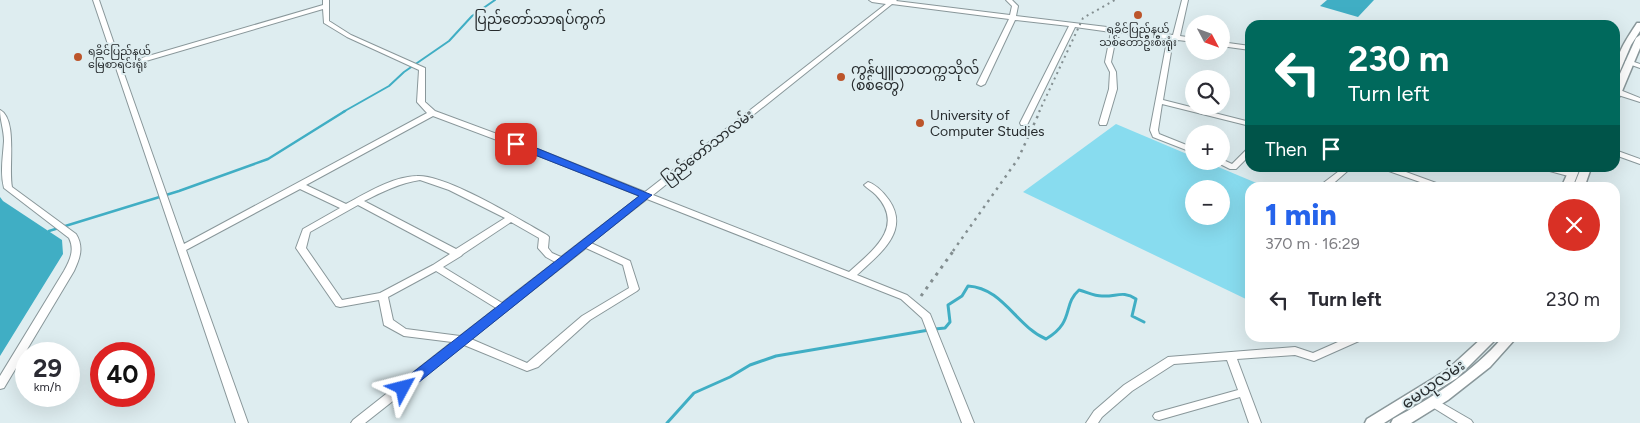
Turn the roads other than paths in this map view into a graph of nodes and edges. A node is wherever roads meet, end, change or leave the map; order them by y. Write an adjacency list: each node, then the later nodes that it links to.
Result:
1 (96, 0): 19 (street)
2 (872, 0): 5 (street)
3 (1009, 0): 7 (street)
4 (1185, 0): 11 (street)
5 (893, 1): 7 (street); 41 (street, ပြည်တော်သာလမ်း)
6 (325, 3): 19 (street); 26 (street)
7 (1013, 17): 8 (street); 21 (street)
8 (1073, 25): 10 (street); 27 (street)
9 (1640, 25): 16 (main road)
10 (1114, 31): 11 (street); 29 (street)
11 (1176, 38): 13 (street); 24 (street)
12 (1640, 38): 17 (main road)
13 (1185, 39)
14 (1230, 45): 15 (street)
15 (1245, 47)
16 (1620, 61)
17 (1628, 62): 18 (street); 20 (main road)
18 (1640, 66)
19 (118, 67): 47 (street)
20 (1620, 83)
21 (981, 84)
22 (1620, 95): 23 (street)
23 (1640, 100)
24 (1160, 101): 28 (street); 30 (street)
25 (0, 112): 45 (street)
26 (432, 113): 39 (street); 41 (street)
27 (1024, 123)
28 (1245, 123)
29 (1103, 124)
30 (1185, 147)
31 (1620, 154): 33 (street)
32 (1245, 156): 34 (street)
33 (1640, 162)
34 (1230, 166)
35 (1342, 172): 37 (street)
36 (1400, 172): 38 (street)
37 (1330, 182)
38 (1429, 182)
39 (299, 185): 43 (street); 47 (street)
40 (868, 185): 51 (street)
41 (647, 195): 46 (street, ပြည်တော်သာလမ်း); 51 (street)
42 (359, 202): 43 (street); 44 (street); 48 (street)
43 (347, 208): 52 (street)
44 (511, 218): 48 (street); 49 (street)
45 (73, 236): 59 (street)
46 (585, 244): 49 (street, ပြည်တော်သာလမ်း); 54 (street)
47 (182, 249): 63 (street)
48 (458, 254): 50 (street)
49 (562, 262): 53 (street, ပြည်တော်သာလမ်း)
50 (436, 267): 52 (street); 53 (street)
51 (850, 275): 65 (street)
52 (383, 296): 54 (street)
53 (503, 308): 54 (street, ပြည်တော်သာလမ်း)
54 (463, 340): 64 (street, ပြည်တော်သာလမ်း)
55 (1346, 342): 58 (street)
56 (1486, 342): 68 (main road, မေယုလမ်း)
57 (1506, 342): 61 (main road, မေယုလမ်း)
58 (1231, 356): 60 (street); 66 (street)
59 (0, 385)
60 (1244, 392): 62 (street); 67 (street)
61 (1433, 402): 69 (main road, မေယုလမ်း); 70 (street)
62 (1159, 416)
63 (242, 423)
64 (357, 423)
65 (968, 423)
66 (1092, 423)
67 (1255, 423)
68 (1372, 423)
69 (1398, 423)
70 (1468, 423)

